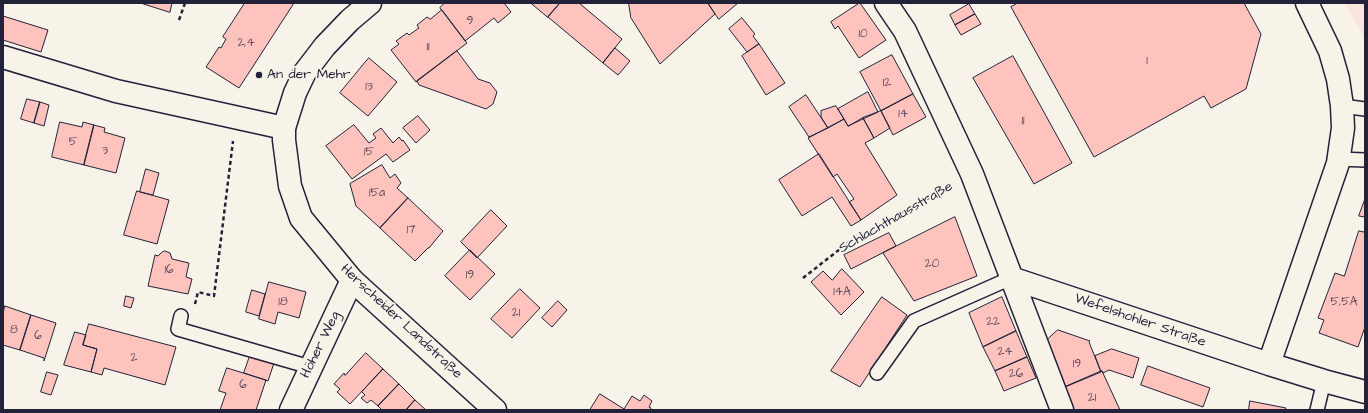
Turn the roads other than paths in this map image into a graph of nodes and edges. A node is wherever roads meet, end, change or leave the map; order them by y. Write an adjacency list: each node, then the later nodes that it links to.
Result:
1 (370, 3): 7 (street, Herscheider Landstraße)
2 (886, 3): 10 (street)
3 (1307, 3): 5 (street)
4 (3, 57): 7 (street)
5 (1342, 106): 6 (lane); 8 (street)
6 (1365, 109)
7 (284, 128): 11 (street, Herscheider Landstraße)
8 (1338, 159): 9 (lane); 13 (street)
9 (1365, 160)
10 (1011, 278): 13 (street, Wefelshohler Straße); 15 (lane); 20 (street)
11 (352, 280): 14 (street, Höher Weg); 19 (street, Herscheider Landstraße)
12 (181, 316): 14 (lane)
13 (1269, 364): 16 (street, Wefelshohler Straße)
14 (310, 367): 18 (street, Höher Weg)
15 (877, 373)
16 (1324, 381): 17 (street, Wefelshohler Straße); 21 (lane)
17 (1365, 392)
18 (291, 410)
19 (495, 410)
20 (1062, 410)
21 (1317, 410)

